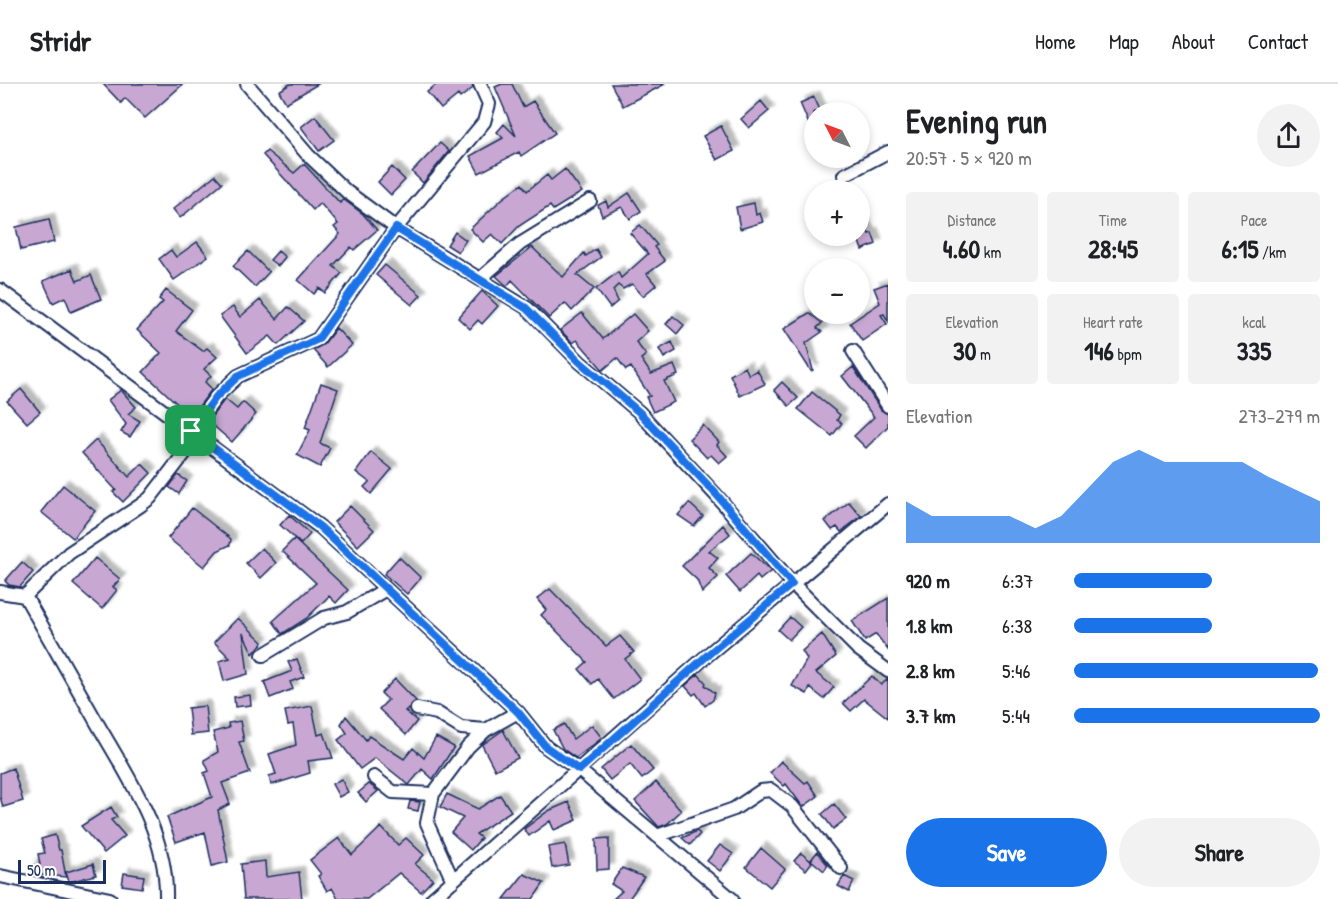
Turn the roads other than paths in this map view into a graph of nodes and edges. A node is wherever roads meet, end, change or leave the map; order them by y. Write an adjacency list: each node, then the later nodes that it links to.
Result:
1 (247, 84): 6 (street)
2 (480, 84): 6 (street)
3 (888, 152): 4 (street)
4 (844, 175)
5 (590, 201): 7 (street)
6 (396, 228): 7 (street); 11 (street)
7 (481, 279): 13 (street)
8 (0, 290): 11 (street)
9 (853, 351): 10 (street)
10 (888, 406)
11 (194, 434): 14 (street); 16 (street)
12 (888, 504): 13 (street)
13 (792, 584): 18 (street); 24 (street)
14 (386, 589): 17 (street); 20 (street)
15 (0, 592): 16 (street)
16 (25, 596): 32 (street)
17 (263, 655)
18 (888, 671)
19 (417, 709): 21 (street)
20 (518, 712): 22 (street); 24 (street)
21 (461, 728): 22 (street); 23 (street)
22 (486, 730): 23 (street)
23 (468, 747): 26 (street)
24 (579, 770): 27 (street); 30 (street)
25 (374, 777): 26 (street)
26 (433, 794): 30 (street)
27 (657, 836): 28 (street); 34 (street)
28 (841, 868)
29 (0, 876): 31 (street)
30 (453, 881): 33 (street)
31 (110, 899)
32 (166, 899)
33 (432, 899)
34 (732, 899)

